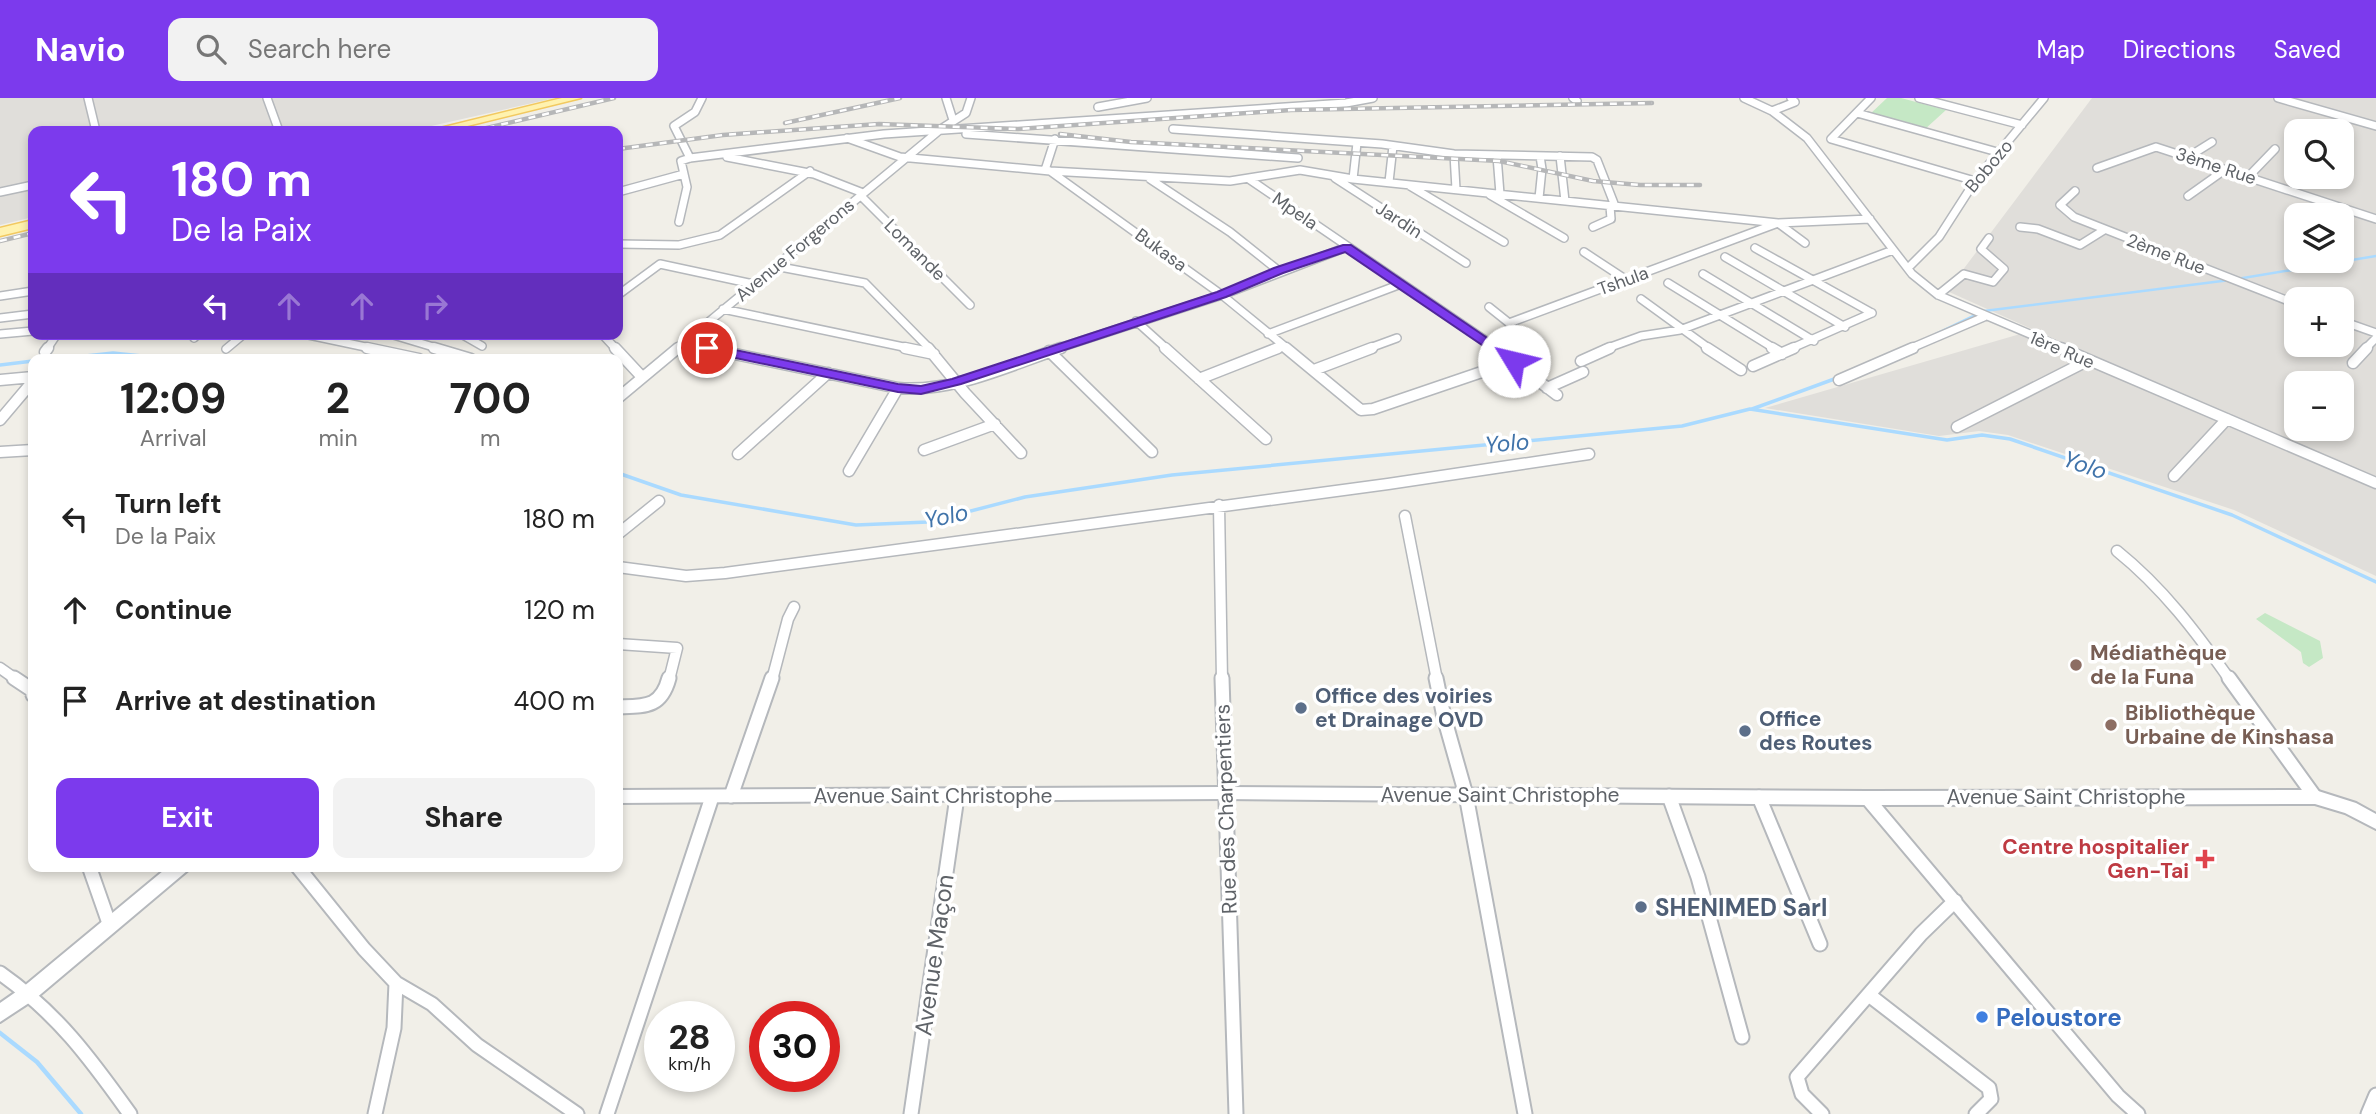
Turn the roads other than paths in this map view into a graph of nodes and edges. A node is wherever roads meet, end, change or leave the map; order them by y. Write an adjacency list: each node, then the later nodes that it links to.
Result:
1 (88, 98): 24 (street)
2 (267, 98): 25 (street)
3 (576, 98): 26 (main road)
4 (702, 98): 44 (street)
5 (946, 98): 22 (street)
6 (971, 98): 22 (street, Avenue Forgerons)
7 (1118, 98): 17 (street)
8 (1147, 98): 17 (street)
9 (1373, 98): 21 (street)
10 (1744, 98): 19 (street, 1ère Rue)
11 (1791, 98): 19 (street)
12 (1871, 98): 20 (street)
13 (1919, 98): 16 (street)
14 (2044, 98): 23 (street, Bobozo)
15 (2278, 98): 27 (street)
16 (1933, 100): 23 (street)
17 (1125, 104): 18 (street); 21 (street)
18 (1098, 107)
19 (1772, 111): 73 (street, 1ère Rue)
20 (1857, 113): 37 (street); 58 (street)
21 (1135, 118): 29 (street)
22 (953, 120): 29 (street, Avenue Forgerons)
23 (2022, 125): 37 (street, Bobozo)
24 (95, 126)
25 (277, 126)
26 (456, 126)
27 (2376, 126)
28 (1173, 129): 32 (street)
29 (939, 131): 30 (street); 31 (street); 45 (street, Avenue Forgerons)
30 (847, 138): 39 (street); 45 (street)
31 (1055, 139): 46 (street); 51 (street)
32 (1304, 140): 34 (street); 46 (street)
33 (2212, 142): 43 (street)
34 (1357, 143): 35 (street); 57 (street)
35 (1393, 146): 38 (street); 59 (street)
36 (2275, 149): 54 (street)
37 (2001, 153): 58 (street, Bobozo)
38 (1454, 154): 40 (street); 62 (street)
39 (714, 155): 44 (street); 50 (street, Lomande)
40 (1497, 156): 41 (street); 68 (street)
41 (1540, 156): 42 (street); 70 (street)
42 (1560, 156): 71 (street); 72 (street)
43 (2188, 157): 47 (street, 3ème Rue); 48 (street, 3ème Rue)
44 (690, 158): 52 (street)
45 (907, 158): 51 (street); 67 (street, Avenue Forgerons)
46 (1298, 158): 49 (street)
47 (2097, 169)
48 (2226, 169): 54 (street, 3ème Rue); 69 (street)
49 (1294, 170): 53 (street); 56 (street)
50 (810, 171): 67 (street, Lomande); 86 (street)
51 (1047, 171): 55 (street); 105 (street, Bukasa)
52 (684, 174): 63 (street); 75 (street)
53 (1333, 177): 57 (street); 92 (street, Jardin)
54 (2248, 177): 74 (street, 3ème Rue)
55 (1149, 178): 56 (street); 95 (street)
56 (1249, 179): 87 (street, Mpela)
57 (1353, 179): 59 (street)
58 (1975, 181): 94 (street, Bobozo)
59 (1388, 182): 60 (street)
60 (1409, 185): 62 (street); 84 (street)
61 (28, 186): 65 (street)
62 (1456, 189): 66 (street)
63 (623, 191)
64 (2076, 191): 80 (street, 2ème Rue)
65 (0, 192)
66 (1488, 193): 68 (street); 82 (street)
67 (861, 194): 93 (street, Avenue Forgerons); 111 (street, Lomande)
68 (1500, 194): 70 (street)
69 (2188, 196)
70 (1539, 198): 71 (street)
71 (1565, 201): 72 (street)
72 (1613, 206): 76 (street); 78 (street)
73 (1870, 219): 76 (street); 89 (street, 1ère Rue)
74 (2376, 219)
75 (679, 222)
76 (1778, 223): 85 (street); 97 (street, Tshula)
77 (28, 225): 81 (main road)
78 (1593, 227)
79 (2020, 227): 80 (street)
80 (2104, 230): 109 (street, 2ème Rue)
81 (0, 232)
82 (1564, 238)
83 (1989, 238): 107 (street)
84 (1504, 242)
85 (1805, 243)
86 (623, 244)
87 (1347, 247): 95 (street); 101 (street, Mpela)
88 (1755, 248): 98 (street)
89 (1893, 250): 94 (street, 1ère Rue); 98 (street)
90 (1584, 252): 97 (street)
91 (1725, 257): 103 (street)
92 (1466, 263)
93 (775, 266): 100 (street, Avenue Forgerons); 144 (street)
94 (1908, 268): 107 (street, 1ère Rue)
95 (1279, 271): 105 (street)
96 (1703, 274): 110 (street)
97 (1625, 279): 119 (street, Tshula)
98 (1813, 280): 103 (street); 121 (street)
99 (1668, 283): 115 (street)
100 (753, 284): 102 (street); 113 (street, Avenue Forgerons)
101 (1401, 284): 125 (street); 147 (street, Mpela)
102 (623, 291)
103 (1783, 291): 110 (street); 121 (street)
104 (28, 292): 106 (street)
105 (1222, 295): 118 (street); 125 (street, Bukasa)
106 (0, 296)
107 (1938, 296): 116 (street, 1ère Rue)
108 (1641, 299): 122 (street)
109 (2284, 299)
110 (1753, 303): 115 (street); 134 (street)
111 (970, 306)
112 (1489, 307): 119 (street)
113 (723, 309): 135 (street, Avenue Forgerons); 144 (street)
114 (28, 315): 117 (street)
115 (1722, 315): 122 (street); 145 (street)
116 (1981, 315): 149 (street, 1ère Rue); 160 (street)
117 (0, 318)
118 (1136, 321): 139 (street); 158 (street)
119 (1509, 323): 147 (street)
120 (2354, 326): 126 (street)
121 (1844, 327): 134 (street)
122 (1680, 330): 148 (street); 153 (street)
123 (28, 331): 124 (street)
124 (0, 334)
125 (1268, 334): 137 (street, Bukasa)
126 (2376, 336): 150 (street)
127 (1397, 338): 152 (street)
128 (53, 340): 140 (street)
129 (237, 340): 138 (street)
130 (332, 340): 141 (street)
131 (409, 340): 142 (street)
132 (472, 340): 136 (street)
133 (608, 340): 143 (street)
134 (1814, 341): 145 (street)
135 (683, 343): 155 (street); 156 (street, Avenue Forgerons)
136 (482, 346)
137 (1282, 346): 152 (street, Bukasa); 158 (street)
138 (226, 349)
139 (1049, 351): 161 (street); 175 (street)
140 (45, 352)
141 (396, 354)
142 (455, 354)
143 (621, 354)
144 (934, 354): 161 (street)
145 (1782, 354): 151 (street)
146 (623, 357): 156 (street)
147 (1514, 361): 152 (street, Bukasa); 164 (street, Mpela)
148 (1581, 361)
149 (2087, 361): 167 (street, 1ère Rue); 170 (street)
150 (2353, 363)
151 (1753, 366)
152 (1314, 370)
153 (1741, 370)
154 (1583, 372): 164 (street)
155 (828, 373): 163 (street); 177 (street)
156 (642, 377): 165 (street, Avenue Forgerons)
157 (28, 379): 159 (street)
158 (1199, 379): 171 (street)
159 (0, 380)
160 (1839, 380)
161 (957, 382): 163 (street); 169 (street)
162 (28, 385): 168 (street)
163 (898, 388): 179 (street)
164 (1547, 388): 166 (street, Mpela)
165 (623, 394)
166 (1557, 395)
167 (2227, 419): 180 (street); 181 (street, 1ère Rue)
168 (0, 420)
169 (995, 425): 173 (street); 176 (street)
170 (1957, 427)
171 (1266, 439)
172 (28, 450): 174 (street)
173 (924, 450)
174 (0, 452)
175 (1152, 452)
176 (1021, 453)
177 (738, 454)
178 (1589, 454): 183 (street)
179 (849, 471)
180 (2174, 476)
181 (2376, 483)
182 (659, 501): 185 (street)
183 (1219, 505): 187 (street); 193 (street, Rue des Charpentiers)
184 (1405, 516): 194 (street)
185 (623, 530)
186 (2117, 551): 201 (street)
187 (623, 568)
188 (794, 607): 195 (street)
189 (623, 644): 192 (street)
190 (0, 668): 191 (street)
191 (28, 686)
192 (623, 707)
193 (1224, 793): 194 (street, Avenue Saint Christophe); 199 (street, Avenue Saint Christophe); 222 (street, Rue des Charpentiers)
194 (1466, 795): 196 (street, Avenue Saint Christophe); 223 (street)
195 (731, 796): 198 (street, Avenue Saint Christophe); 199 (street, Avenue Saint Christophe)
196 (1669, 796): 200 (street, Avenue Saint Christophe); 215 (street)
197 (623, 797): 198 (street, Avenue Saint Christophe)
198 (712, 797): 220 (street)
199 (957, 797): 221 (street, Avenue Maçon)
200 (1759, 797): 202 (street, Avenue Saint Christophe); 209 (street)
201 (2315, 797): 202 (street, Avenue Saint Christophe); 203 (street, Avenue Saint Christophe)
202 (1867, 798): 207 (street)
203 (2376, 822)
204 (91, 872): 208 (street)
205 (174, 872): 208 (street)
206 (302, 872): 211 (street)
207 (1955, 901): 213 (street); 226 (street)
208 (110, 926): 212 (street)
209 (1819, 944)
210 (0, 972): 212 (street)
211 (396, 983): 218 (street); 219 (street)
212 (29, 993): 214 (street); 217 (street)
213 (1869, 995): 224 (street); 225 (street)
214 (4, 1011)
215 (1742, 1037)
216 (2376, 1096): 227 (street)
217 (130, 1114)
218 (375, 1114)
219 (577, 1114)
220 (607, 1114)
221 (911, 1114)
222 (1236, 1114)
223 (1525, 1114)
224 (1822, 1114)
225 (1976, 1114)
226 (2138, 1114)
227 (2368, 1114)

